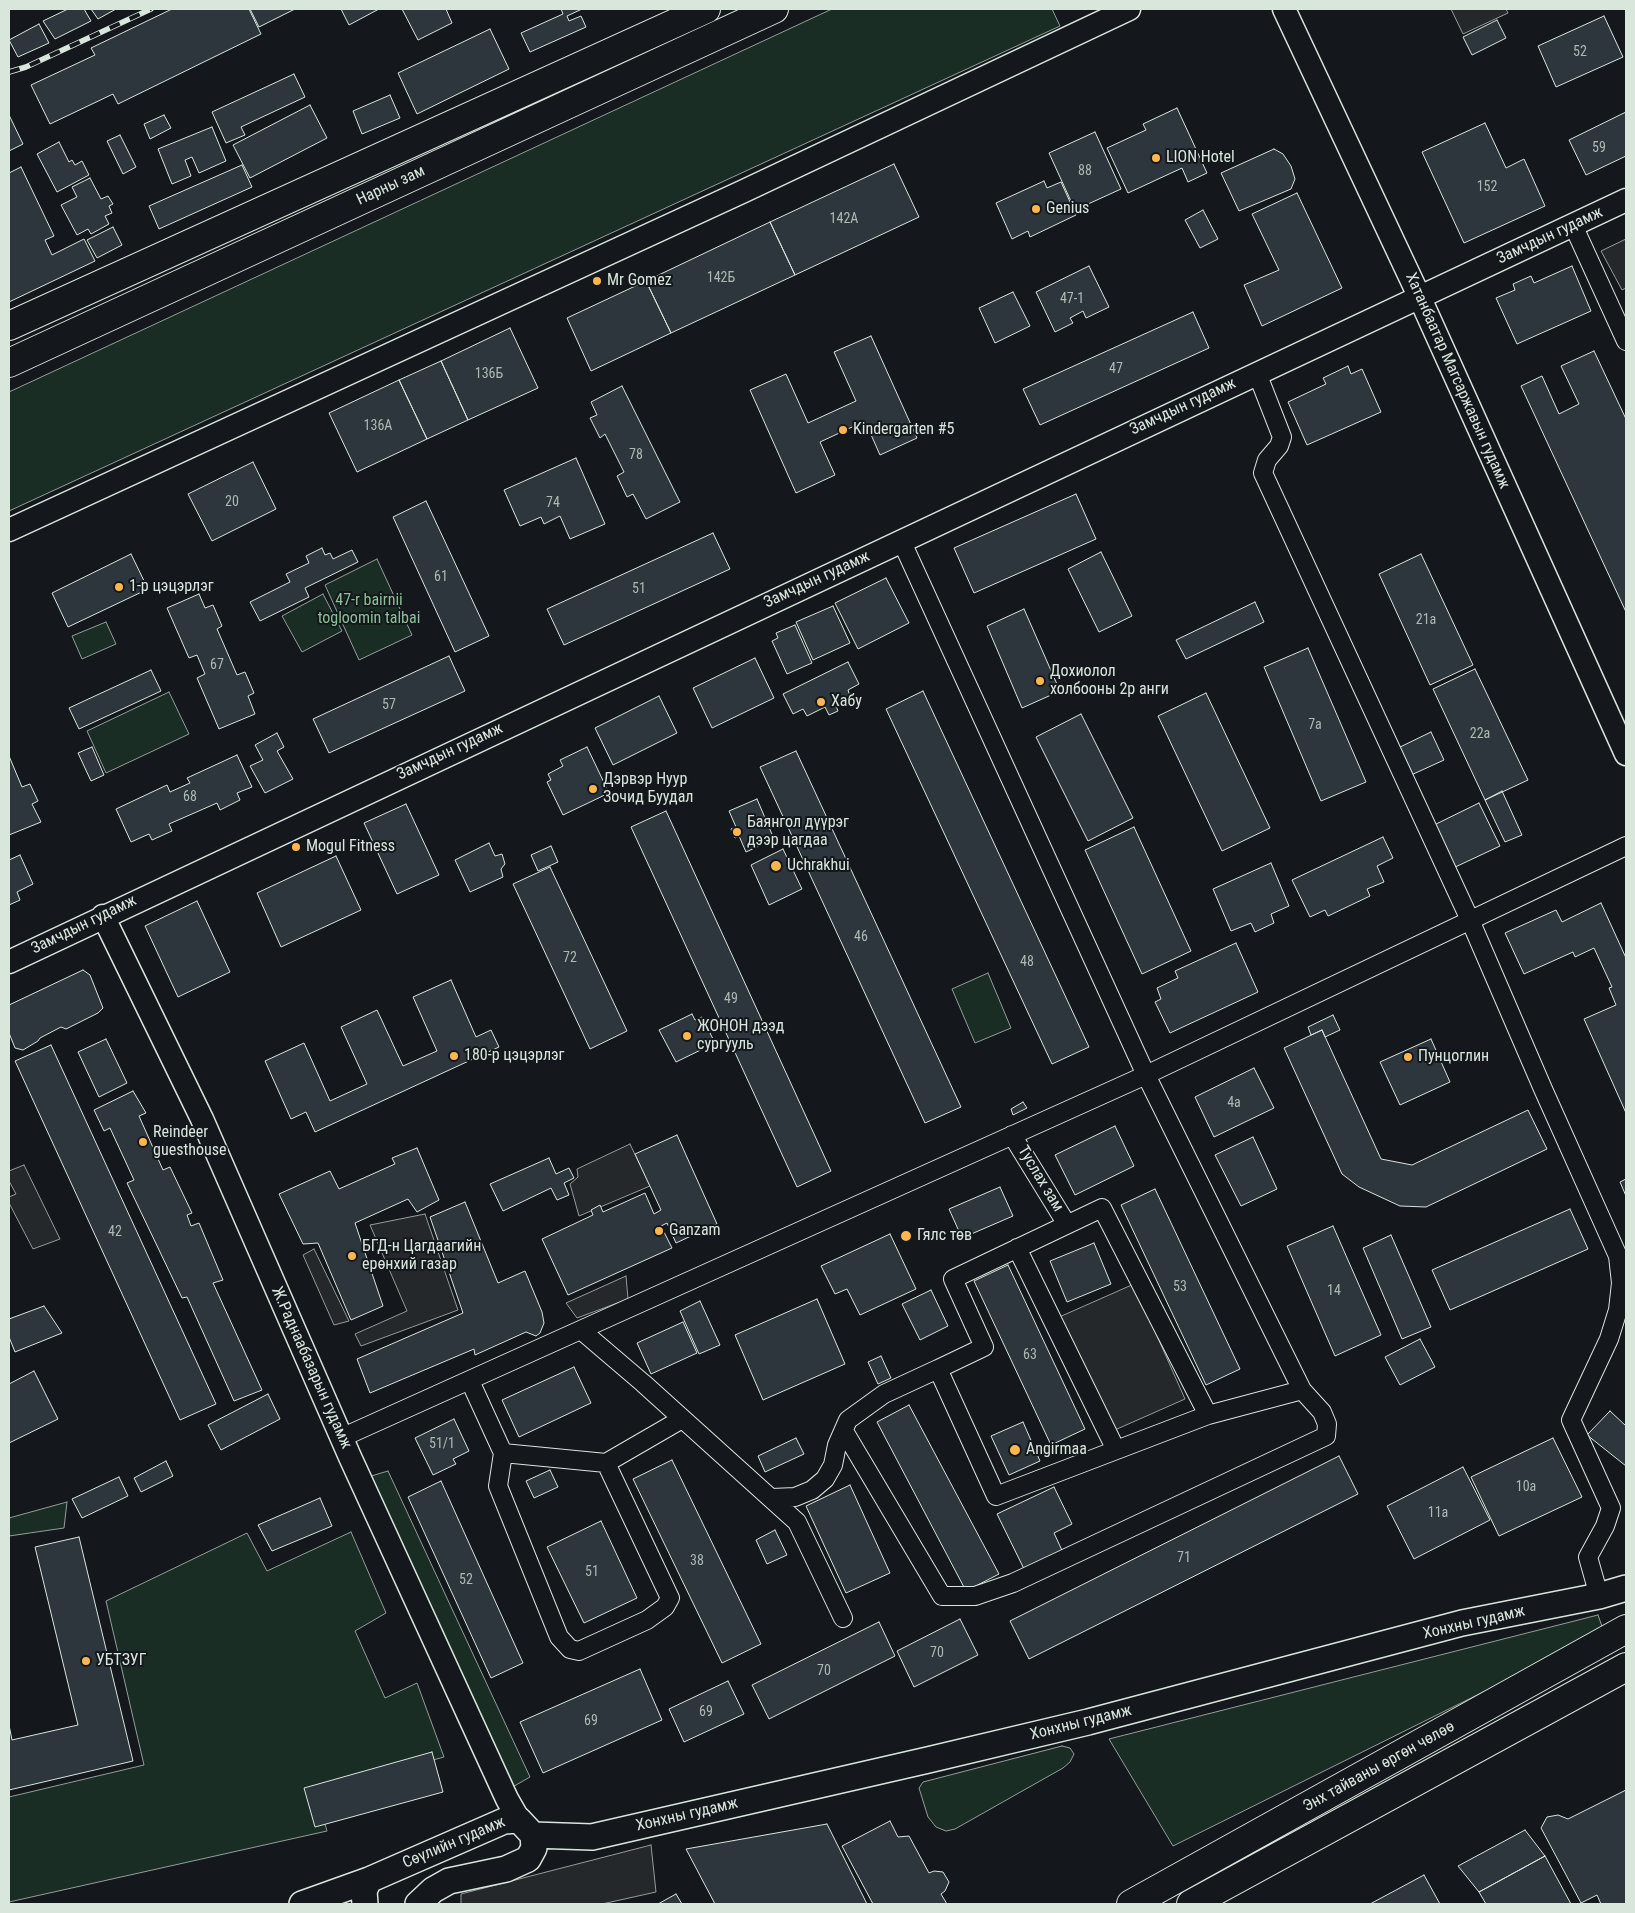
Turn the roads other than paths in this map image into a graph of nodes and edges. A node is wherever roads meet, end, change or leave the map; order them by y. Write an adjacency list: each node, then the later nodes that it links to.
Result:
1 (706, 9): 8 (main road, Нарны зам)
2 (774, 9): 10 (main road, Нарны зам)
3 (1284, 9): 7 (street, Хатанбаатар Магсаржавын гудамж)
4 (1122, 10): 12 (street)
5 (1626, 200): 6 (street, Замчдын гудамж)
6 (1573, 225): 7 (street, Замчдын гудамж); 9 (street)
7 (1419, 296): 11 (street, Замчдын гудамж); 14 (street, Хатанбаатар Магсаржавын гудамж)
8 (9, 326)
9 (1626, 341)
10 (9, 363)
11 (1257, 373): 13 (street, Замчдын гудамж); 17 (street)
12 (9, 530)
13 (901, 540): 16 (street, Замчдын гудамж); 19 (street)
14 (1626, 754)
15 (1626, 846): 17 (street)
16 (103, 916): 18 (street, Замчдын гудамж); 31 (street, Ж.Раднаабазарын гудамж)
17 (1470, 920): 19 (street); 23 (street)
18 (9, 962)
19 (1146, 1075): 20 (street); 27 (street)
20 (1012, 1135): 21 (street, Туслах зам); 24 (street)
21 (1066, 1224): 22 (street); 28 (street)
22 (1017, 1248): 25 (street); 32 (street)
23 (1622, 1254): 37 (street)
24 (582, 1331): 26 (street); 29 (street)
25 (938, 1369): 30 (street); 32 (street)
26 (470, 1381): 31 (street); 33 (street)
27 (1302, 1390): 28 (street); 30 (street)
28 (1208, 1415): 32 (street)
29 (682, 1418): 34 (street); 35 (street)
30 (844, 1431): 35 (street)
31 (341, 1438): 41 (street, Ж.Раднаабазарын гудамж)
32 (1116, 1450)
33 (503, 1453): 34 (street); 34 (street)
34 (606, 1462)
35 (772, 1498): 38 (street)
36 (1626, 1588): 37 (main road, Хонхны гудамж)
37 (1599, 1596): 41 (main road, Хонхны гудамж)
38 (843, 1618)
39 (1626, 1629): 46 (main road, Энх тайваны өргөн чөлөө)
40 (1626, 1667): 47 (main road, Энх тайваны өргөн чөлөө)
41 (526, 1827): 42 (main road, Сөүлийн гудамж); 45 (main road, Сөүлийн гудамж)
42 (369, 1880): 43 (main road, Сөүлийн гудамж); 44 (main road)
43 (302, 1904)
44 (365, 1904)
45 (418, 1904)
46 (1131, 1904)
47 (1191, 1904)

